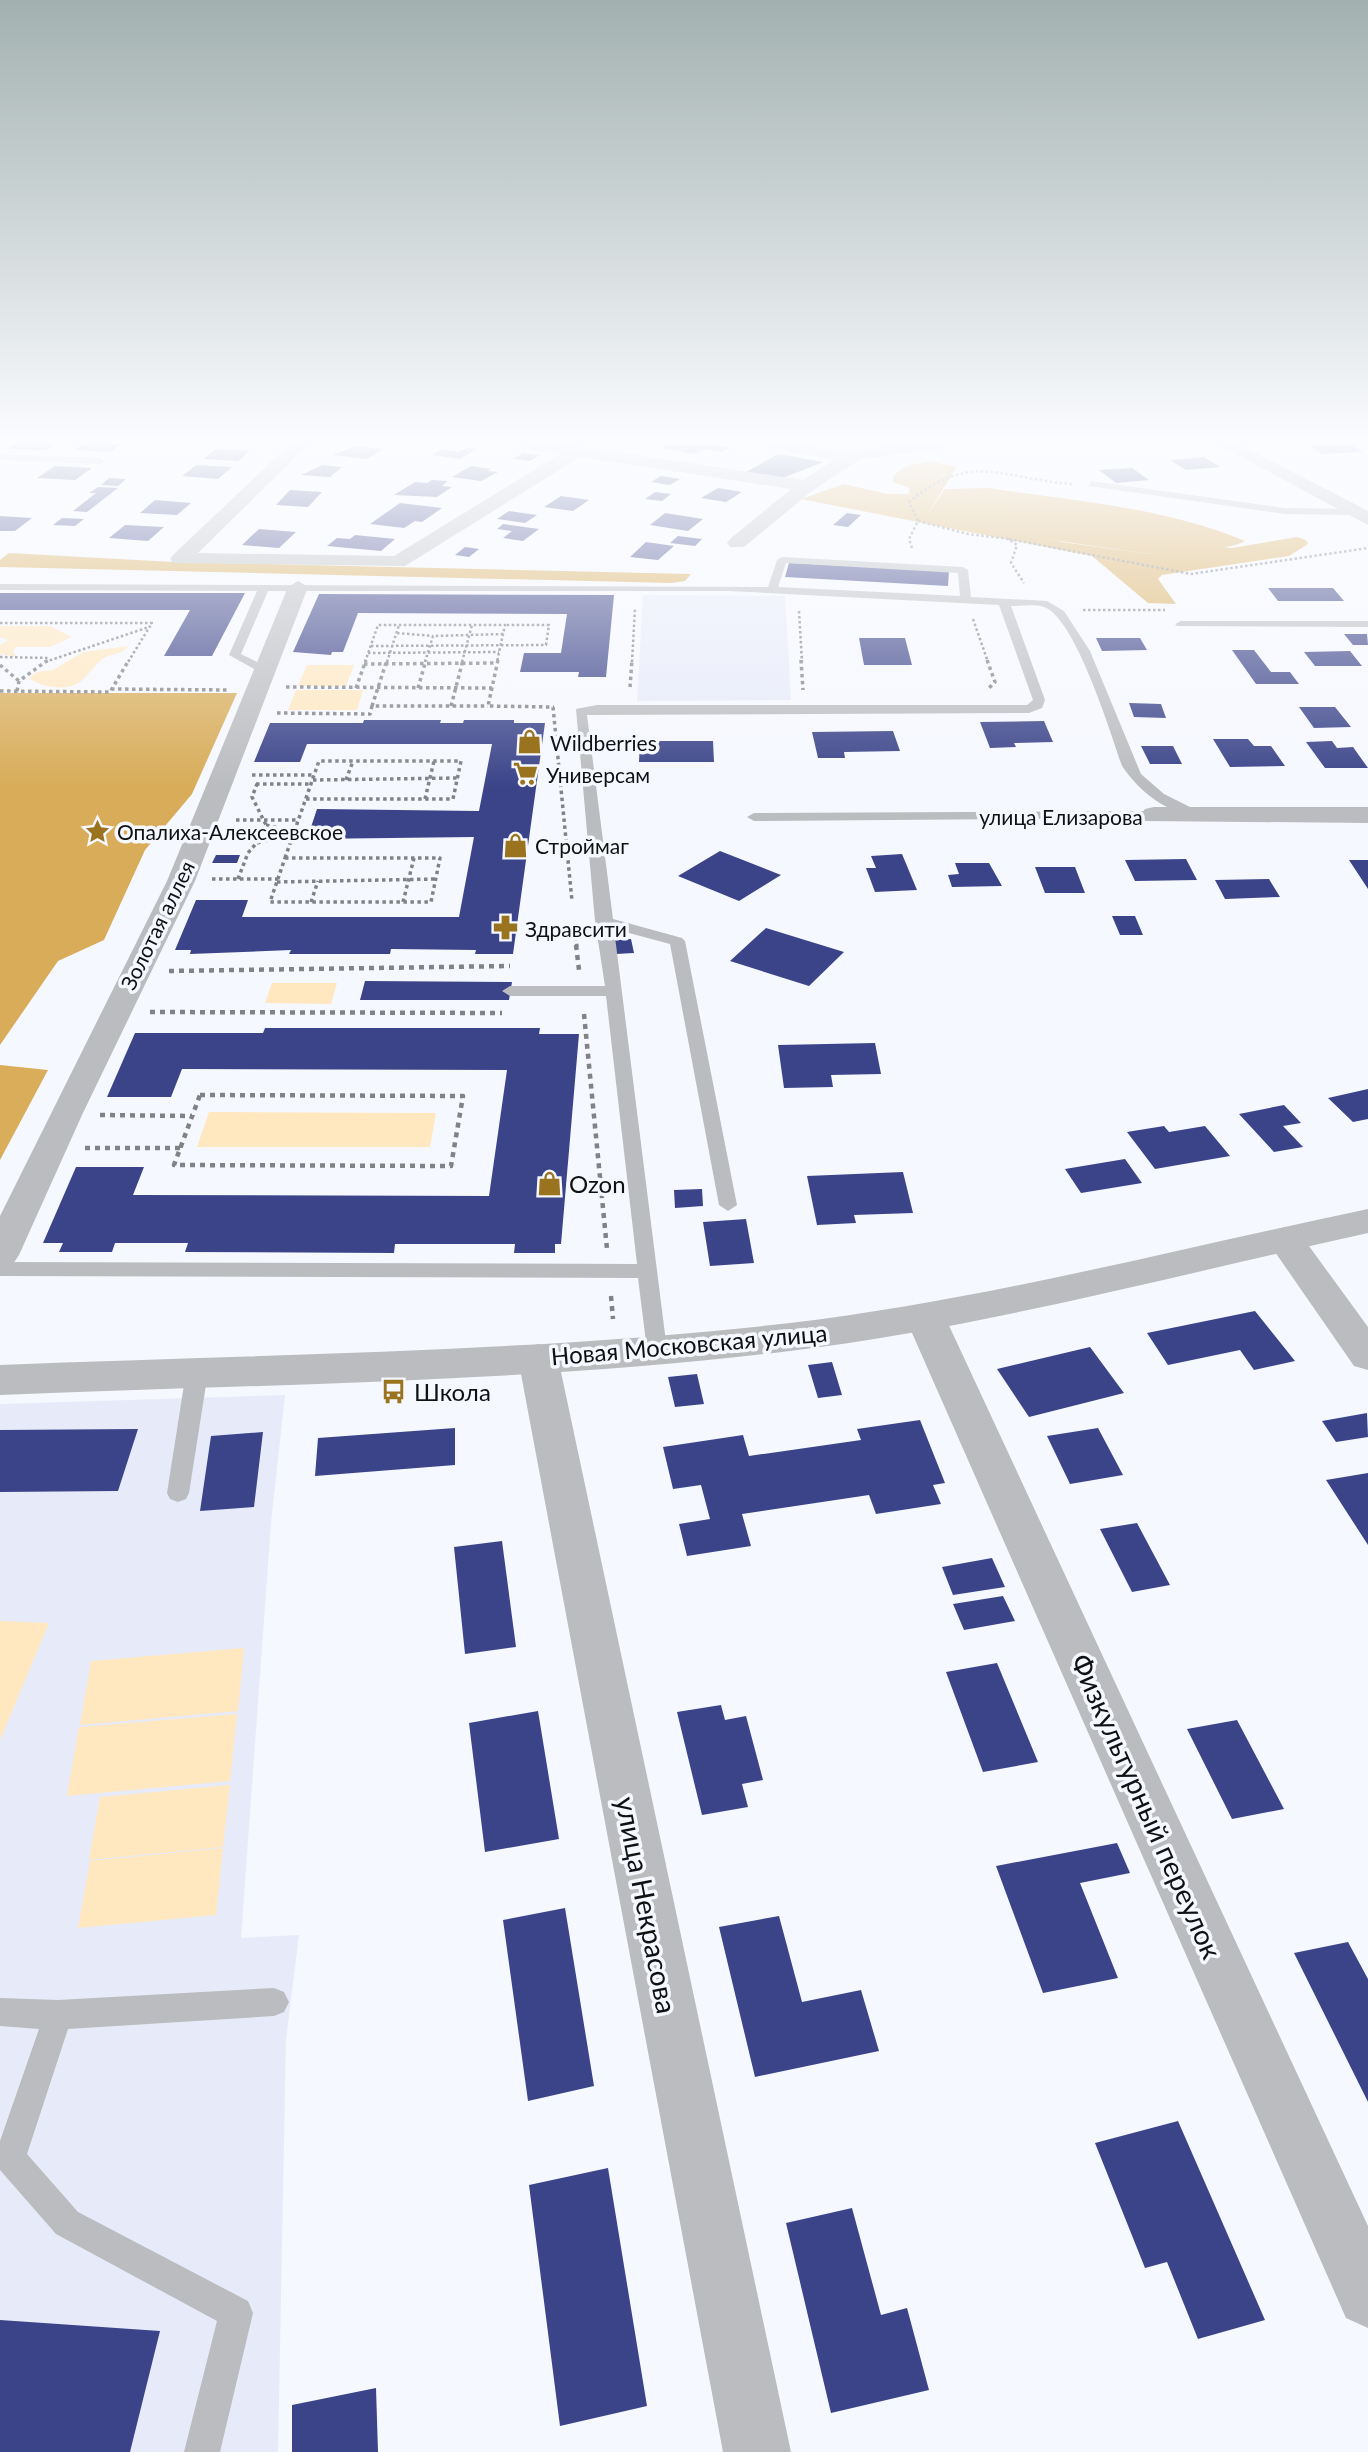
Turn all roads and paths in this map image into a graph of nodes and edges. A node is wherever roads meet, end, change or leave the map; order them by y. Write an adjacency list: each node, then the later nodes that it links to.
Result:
1 (181, 558): 2 (street)
2 (404, 558)
3 (911, 558): 7 (path)
4 (1013, 558): 14 (path)
5 (1110, 558): 6 (path)
6 (1297, 558)
7 (908, 566): 11 (lane); 12 (lane)
8 (0, 587): 9 (lane)
9 (264, 587): 10 (lane); 49 (lane)
10 (299, 587): 11 (lane); 49 (street, Золотая аллея)
11 (772, 590): 12 (lane)
12 (966, 600): 13 (lane)
13 (1003, 602): 14 (lane); 95 (lane)
14 (1038, 603): 17 (lane)
15 (799, 604): 59 (path)
16 (635, 608): 51 (path)
17 (1058, 610): 18 (path); 77 (lane)
18 (1174, 610)
19 (970, 615): 58 (path)
20 (0, 623): 26 (path)
21 (1181, 624): 22 (lane)
22 (1368, 624)
23 (399, 625): 24 (path); 27 (path); 34 (path)
24 (472, 625): 25 (path); 29 (path)
25 (505, 625): 28 (path); 33 (path)
26 (149, 627): 42 (path); 57 (path)
27 (397, 632): 30 (path); 35 (path)
28 (503, 634): 29 (path); 33 (path)
29 (469, 635): 30 (path); 32 (path)
30 (433, 636): 31 (path)
31 (431, 645): 32 (path); 35 (path); 36 (path)
32 (467, 645): 33 (path); 37 (path)
33 (501, 645): 38 (path)
34 (371, 646): 35 (path); 39 (path)
35 (392, 646): 40 (path)
36 (429, 652): 37 (path); 40 (path); 43 (path)
37 (465, 652): 38 (path); 44 (path)
38 (499, 652): 45 (path)
39 (368, 653): 40 (path); 46 (path)
40 (390, 653): 47 (path)
41 (0, 657): 42 (path)
42 (51, 658): 50 (path)
43 (426, 663): 44 (path); 47 (path); 53 (path)
44 (462, 663): 45 (path); 54 (path)
45 (497, 663): 55 (path)
46 (364, 664): 47 (path); 52 (path)
47 (386, 664): 52 (path)
48 (0, 665): 50 (path)
49 (265, 671): 64 (street, Золотая аллея)
50 (19, 681): 57 (path)
51 (630, 687)
52 (379, 688): 53 (path); 60 (path)
53 (418, 688): 54 (path)
54 (456, 688): 55 (path); 61 (path)
55 (492, 688): 62 (path)
56 (0, 691): 57 (path)
57 (17, 691)
58 (981, 691)
59 (803, 693)
60 (372, 706): 61 (path); 64 (path)
61 (451, 706): 62 (path)
62 (488, 706): 63 (path)
63 (539, 706)
64 (248, 713): 70 (street, Золотая аллея)
65 (353, 761): 66 (path); 67 (path); 71 (path)
66 (434, 761): 68 (path); 69 (path)
67 (315, 775): 70 (path); 72 (path)
68 (430, 778): 69 (path); 71 (path); 75 (path)
69 (457, 778): 75 (path)
70 (222, 780): 73 (path); 80 (street, Золотая аллея)
71 (346, 780): 72 (path)
72 (312, 782): 73 (path); 74 (path)
73 (257, 784): 82 (path)
74 (306, 799): 75 (path); 81 (path)
75 (425, 799)
76 (1154, 815): 77 (street, улица Елизарова); 79 (lane, улица Елизарова)
77 (1199, 815): 78 (street, улица Елизарова)
78 (1368, 815)
79 (754, 817)
80 (205, 820): 82 (path); 88 (street, Золотая аллея)
81 (299, 820): 82 (path); 83 (path)
82 (265, 822): 83 (path); 84 (path)
83 (294, 833): 84 (path); 85 (path)
84 (256, 844): 89 (path)
85 (285, 858): 86 (path); 91 (path)
86 (414, 858): 87 (path); 90 (path)
87 (436, 878): 90 (path); 94 (path)
88 (182, 879): 89 (path); 99 (street, Золотая аллея)
89 (238, 879): 91 (path)
90 (409, 879): 92 (path); 94 (path)
91 (277, 880): 92 (path); 93 (path)
92 (318, 881): 93 (path)
93 (311, 902): 94 (path)
94 (403, 902)
95 (603, 921): 98 (lane); 110 (lane)
96 (512, 966): 99 (path)
97 (565, 966): 98 (path)
98 (609, 966): 101 (lane)
99 (135, 971): 102 (street, Золотая аллея)
100 (510, 991): 101 (lane)
101 (612, 991): 105 (lane)
102 (115, 1012): 103 (path); 106 (street, Золотая аллея)
103 (515, 1013)
104 (584, 1013): 105 (path)
105 (615, 1013): 115 (lane)
106 (65, 1115): 107 (path); 108 (street, Золотая аллея)
107 (192, 1116): 109 (path); 109 (path)
108 (49, 1148): 109 (path); 113 (street, Золотая аллея)
109 (180, 1149)
110 (727, 1205)
111 (1368, 1221): 112 (street, Новая Московская улица)
112 (1285, 1239): 116 (street, Новая Московская улица); 118 (street)
113 (0, 1255)
114 (0, 1269): 115 (lane)
115 (647, 1271): 117 (lane)
116 (925, 1317): 117 (street, Новая Московская улица); 126 (street, Физкультурный переулок)
117 (657, 1350): 119 (street, Новая Московская улица)
118 (1368, 1356)
119 (538, 1358): 120 (street, Новая Московская улица); 128 (street, улица Некрасова)
120 (197, 1372): 121 (street, Новая Московская улица); 122 (lane)
121 (0, 1380)
122 (178, 1493)
123 (274, 2002): 125 (lane)
124 (0, 2012): 125 (lane)
125 (58, 2015): 127 (lane)
126 (1368, 2296)
127 (202, 2452)
128 (757, 2452)

